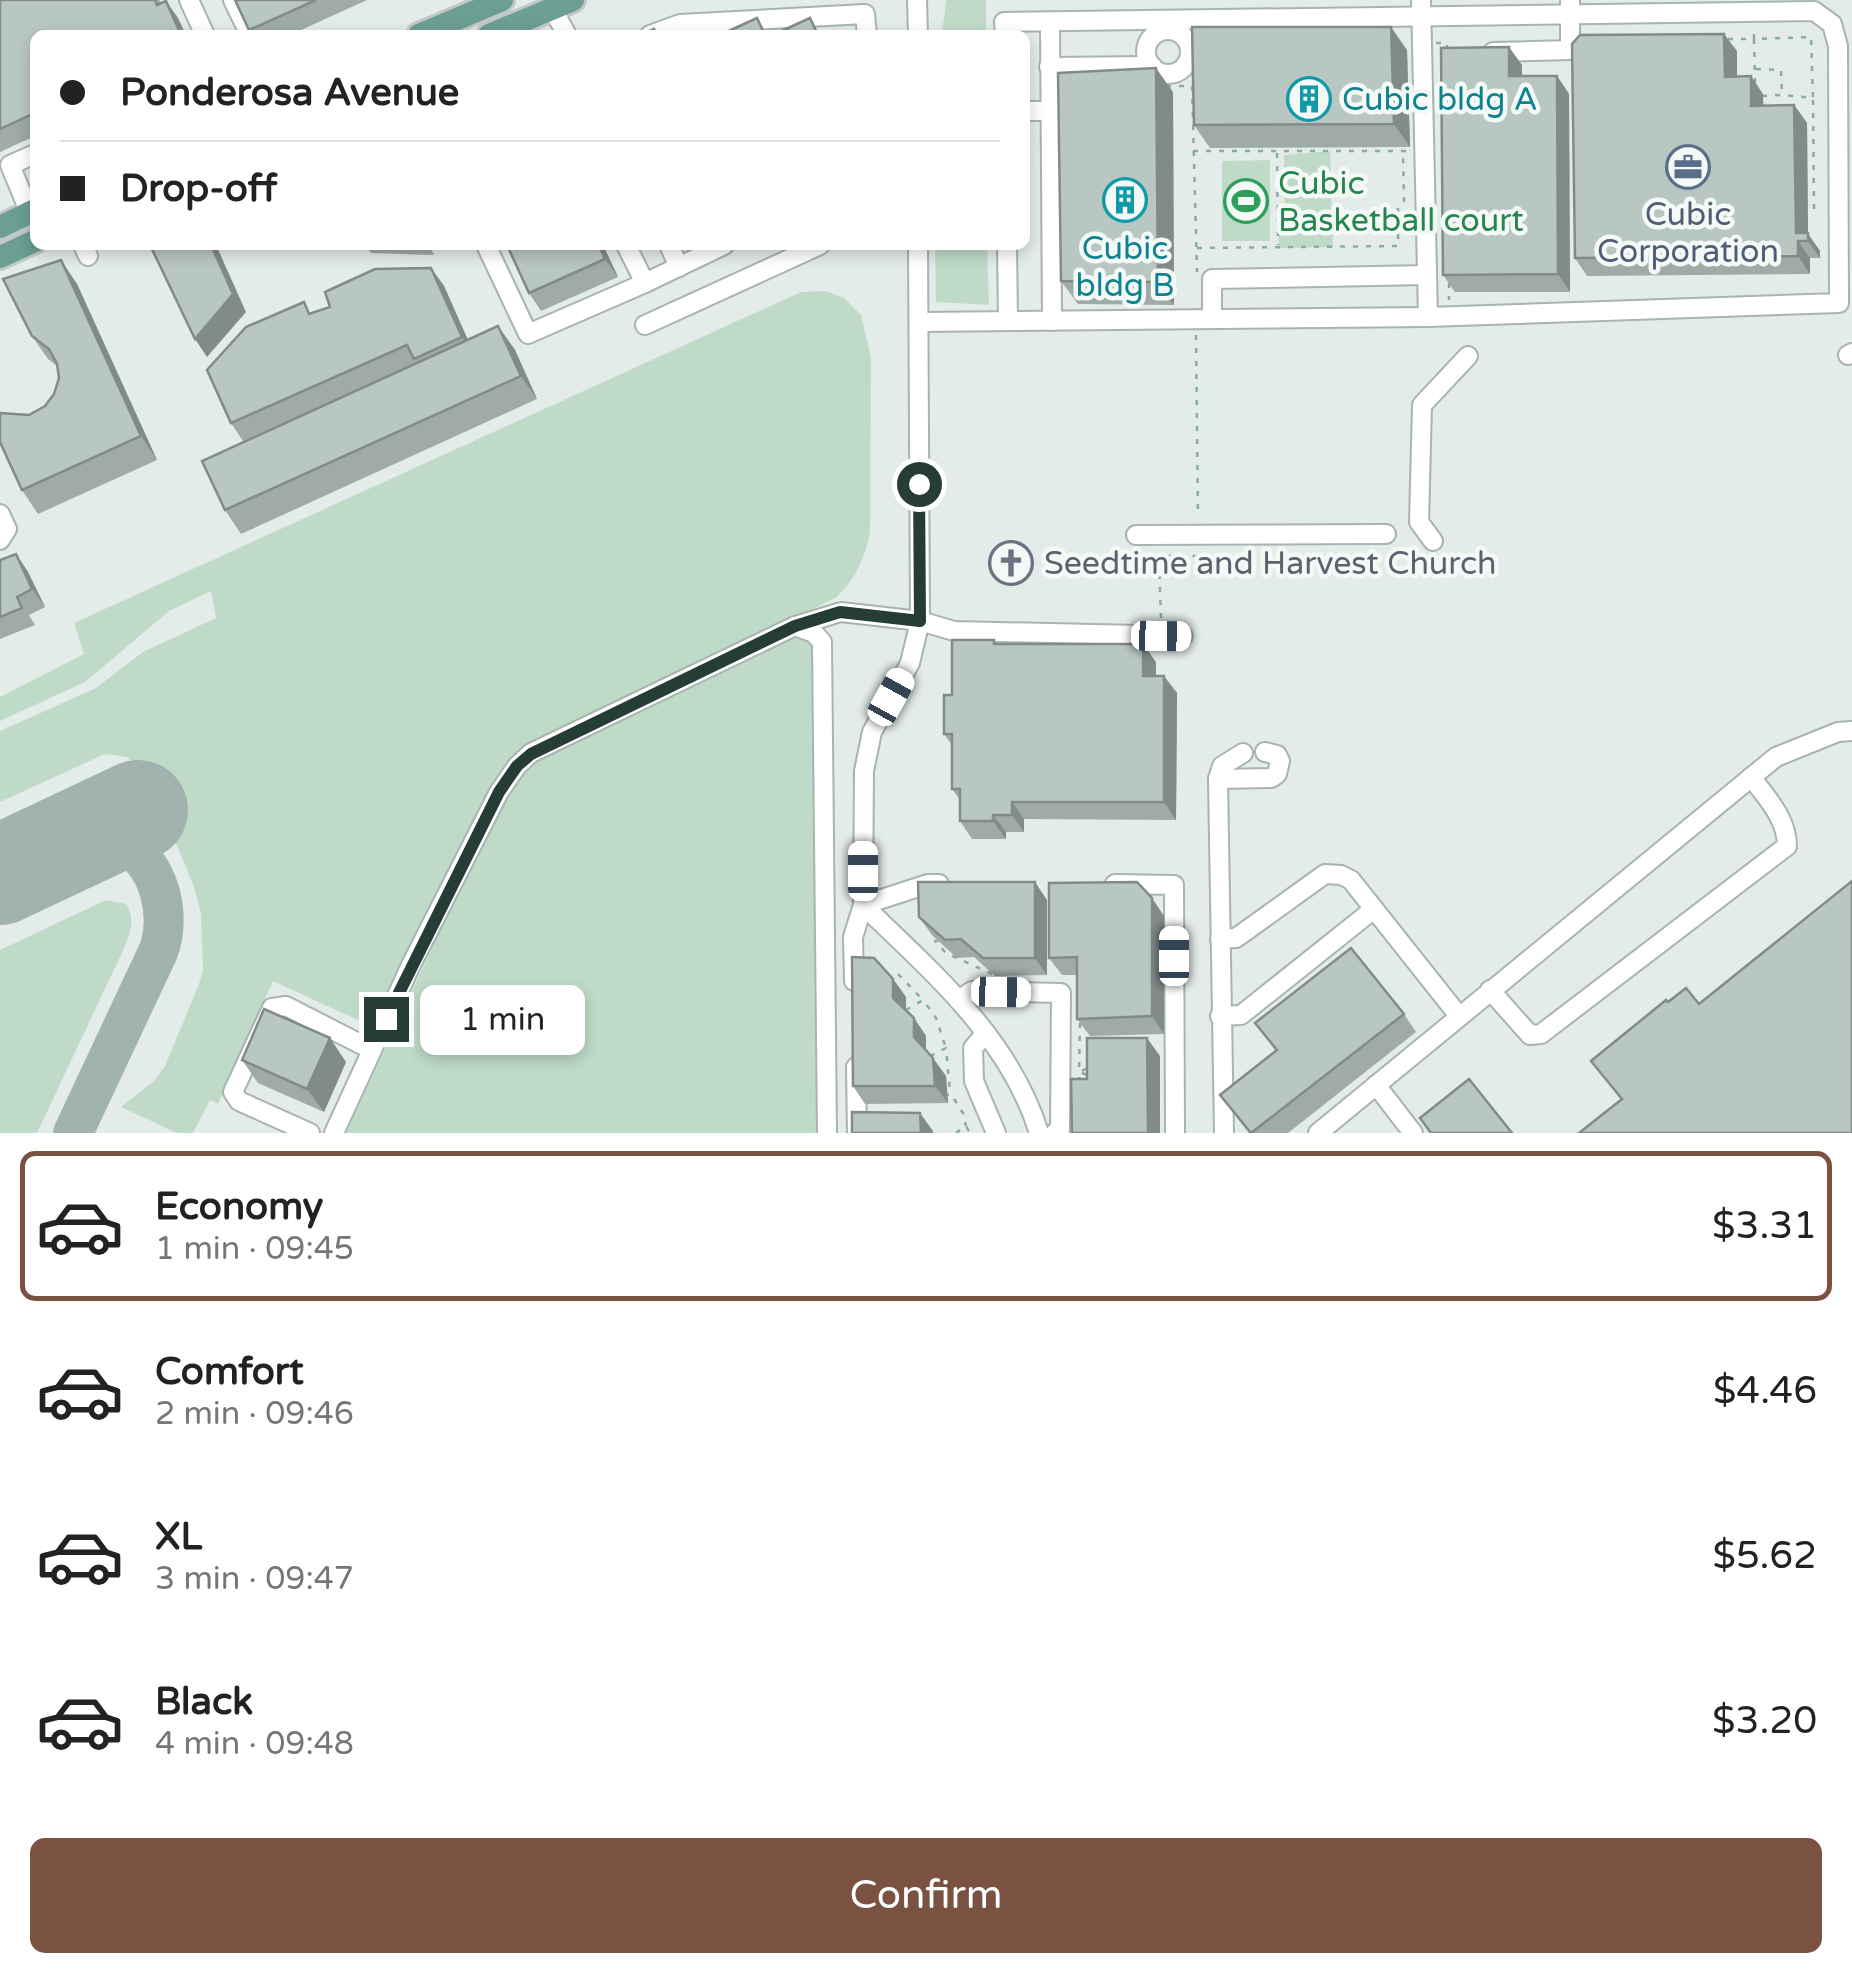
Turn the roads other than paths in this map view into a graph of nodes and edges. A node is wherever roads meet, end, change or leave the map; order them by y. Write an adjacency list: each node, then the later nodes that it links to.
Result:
1 (189, 0): 14 (street)
2 (233, 0): 15 (street)
3 (917, 0): 20 (street)
4 (1160, 0): 12 (street)
5 (490, 2): 16 (main road)
6 (562, 4): 13 (main road); 17 (street)
7 (844, 7): 18 (street); 19 (street)
8 (1570, 7): 9 (street); 10 (street); 22 (street)
9 (1420, 9): 12 (street); 41 (street)
10 (1752, 12): 43 (street)
11 (1050, 22): 12 (street); 21 (street); 24 (street)
12 (1162, 26): 23 (street); 23 (street)
13 (521, 28)
14 (203, 30)
15 (248, 30)
16 (430, 30)
17 (566, 30)
18 (664, 30)
19 (867, 30)
20 (918, 30)
21 (1004, 30)
22 (1487, 52)
23 (1152, 66): 24 (street)
24 (1049, 67): 25 (street)
25 (1049, 111): 26 (street); 45 (street)
26 (1030, 112)
27 (30, 156): 28 (street)
28 (30, 208)
29 (30, 213): 30 (main road)
30 (0, 226)
31 (30, 243): 39 (main road)
32 (488, 250): 42 (street)
33 (628, 250): 42 (street)
34 (671, 250): 40 (street)
35 (714, 250): 40 (street)
36 (809, 250): 49 (street)
37 (918, 250): 47 (street)
38 (1007, 250): 46 (street)
39 (0, 258)
40 (679, 267): 42 (street)
41 (1427, 275): 44 (street); 48 (street)
42 (645, 284)
43 (1846, 302): 44 (street)
44 (1428, 317): 48 (street)
45 (1052, 320): 46 (street); 48 (street)
46 (1008, 321): 47 (street)
47 (918, 322): 57 (street)
48 (1204, 324)
49 (645, 325)
50 (1468, 356): 55 (street)
51 (0, 514): 54 (street)
52 (1386, 534): 53 (street)
53 (1136, 535)
54 (0, 540)
55 (1433, 541)
56 (840, 612): 57 (street); 58 (street); 60 (street)
57 (920, 621): 59 (street); 68 (street)
58 (795, 626): 60 (street); 77 (street)
59 (1184, 636)
60 (822, 642): 82 (street)
61 (1852, 731): 64 (street)
62 (1264, 752): 65 (street)
63 (1244, 754): 65 (street)
64 (1751, 777): 71 (street); 71 (street)
65 (1218, 779): 70 (street)
66 (966, 884): 68 (street)
67 (1098, 884): 87 (street)
68 (863, 904): 72 (street); 73 (street)
69 (1374, 910): 70 (street); 74 (street); 75 (street)
70 (1220, 939): 74 (street)
71 (1490, 990): 75 (street)
72 (854, 996)
73 (960, 999): 76 (street); 86 (street)
74 (1220, 1016): 88 (street)
75 (1459, 1016): 79 (street)
76 (985, 1034): 84 (street); 85 (street)
77 (372, 1050): 80 (street); 81 (street)
78 (855, 1055): 83 (street)
79 (1376, 1085): 89 (street); 90 (street)
80 (310, 1133)
81 (334, 1133)
82 (828, 1133)
83 (857, 1133)
84 (996, 1133)
85 (1038, 1133)
86 (1056, 1133)
87 (1175, 1133)
88 (1224, 1133)
89 (1318, 1133)
90 (1413, 1133)

